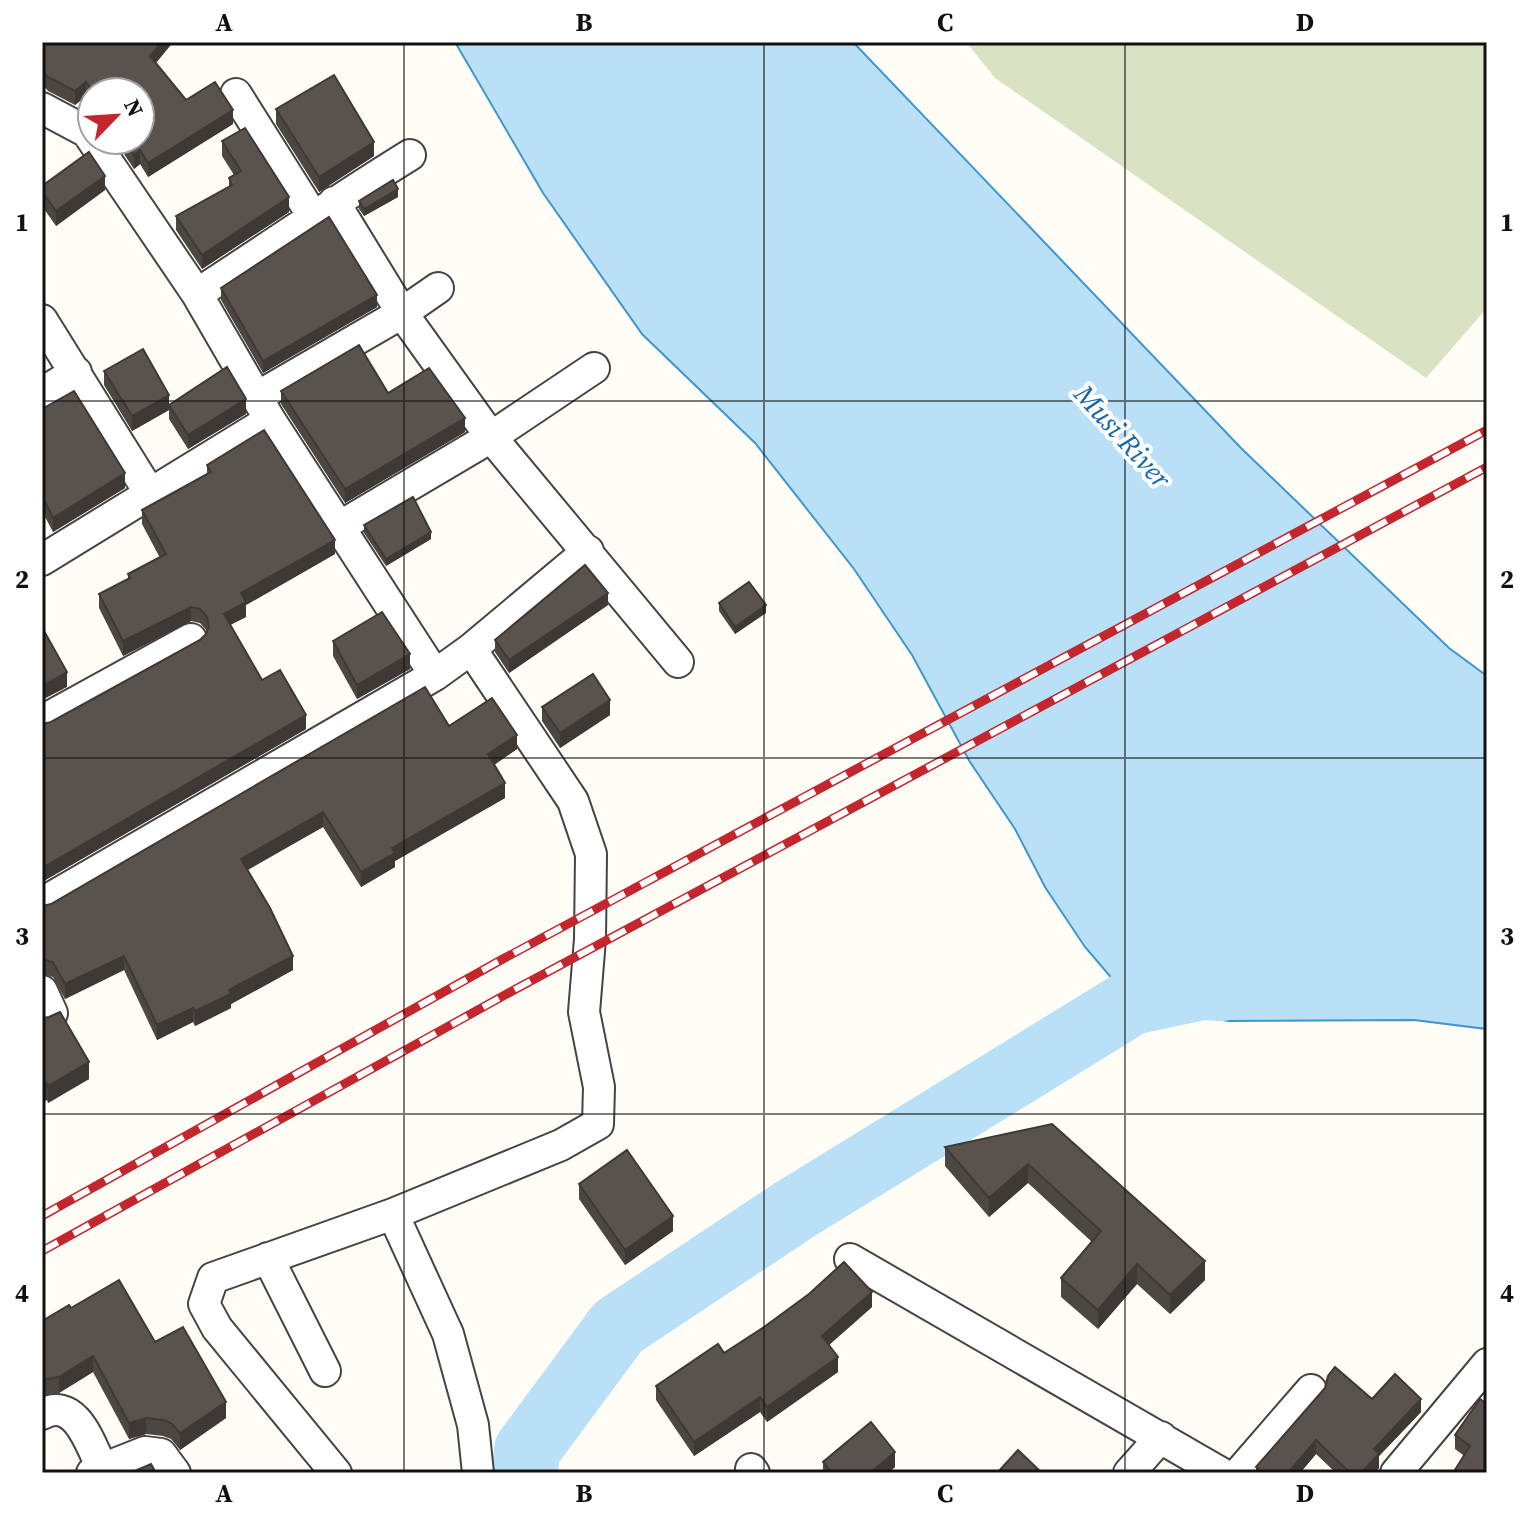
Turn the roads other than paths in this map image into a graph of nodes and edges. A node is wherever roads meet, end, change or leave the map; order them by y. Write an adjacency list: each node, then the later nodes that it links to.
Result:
1 (236, 94): 4 (street)
2 (42, 108): 6 (street)
3 (410, 155): 4 (street)
4 (324, 210): 6 (street); 7 (street)
5 (438, 288): 7 (street)
6 (197, 294): 12 (street)
7 (402, 313): 12 (street); 13 (street)
8 (42, 320): 10 (street)
9 (594, 368): 13 (street)
10 (76, 372): 11 (street); 14 (street)
11 (42, 393)
12 (264, 408): 14 (street); 15 (street)
13 (491, 437): 15 (street); 16 (street)
14 (151, 495): 17 (street)
15 (339, 527): 21 (street)
16 (588, 551): 19 (street); 20 (street)
17 (42, 560)
18 (191, 639): 22 (street)
19 (471, 649): 21 (street); 26 (street)
20 (678, 662)
21 (435, 675): 23 (street)
22 (42, 721)
23 (42, 903)
24 (42, 991): 25 (street)
25 (42, 1018)
26 (393, 1214): 27 (street); 37 (street)
27 (268, 1258): 30 (street); 36 (street)
28 (850, 1259): 33 (street)
29 (1487, 1364): 41 (street)
30 (325, 1371)
31 (1311, 1390): 40 (street)
32 (42, 1414): 34 (street)
33 (1161, 1437): 38 (street); 39 (street)
34 (97, 1471): 35 (street)
35 (175, 1473)
36 (336, 1473)
37 (478, 1473)
38 (1129, 1473)
39 (1221, 1473)
40 (1239, 1473)
41 (1396, 1473)

